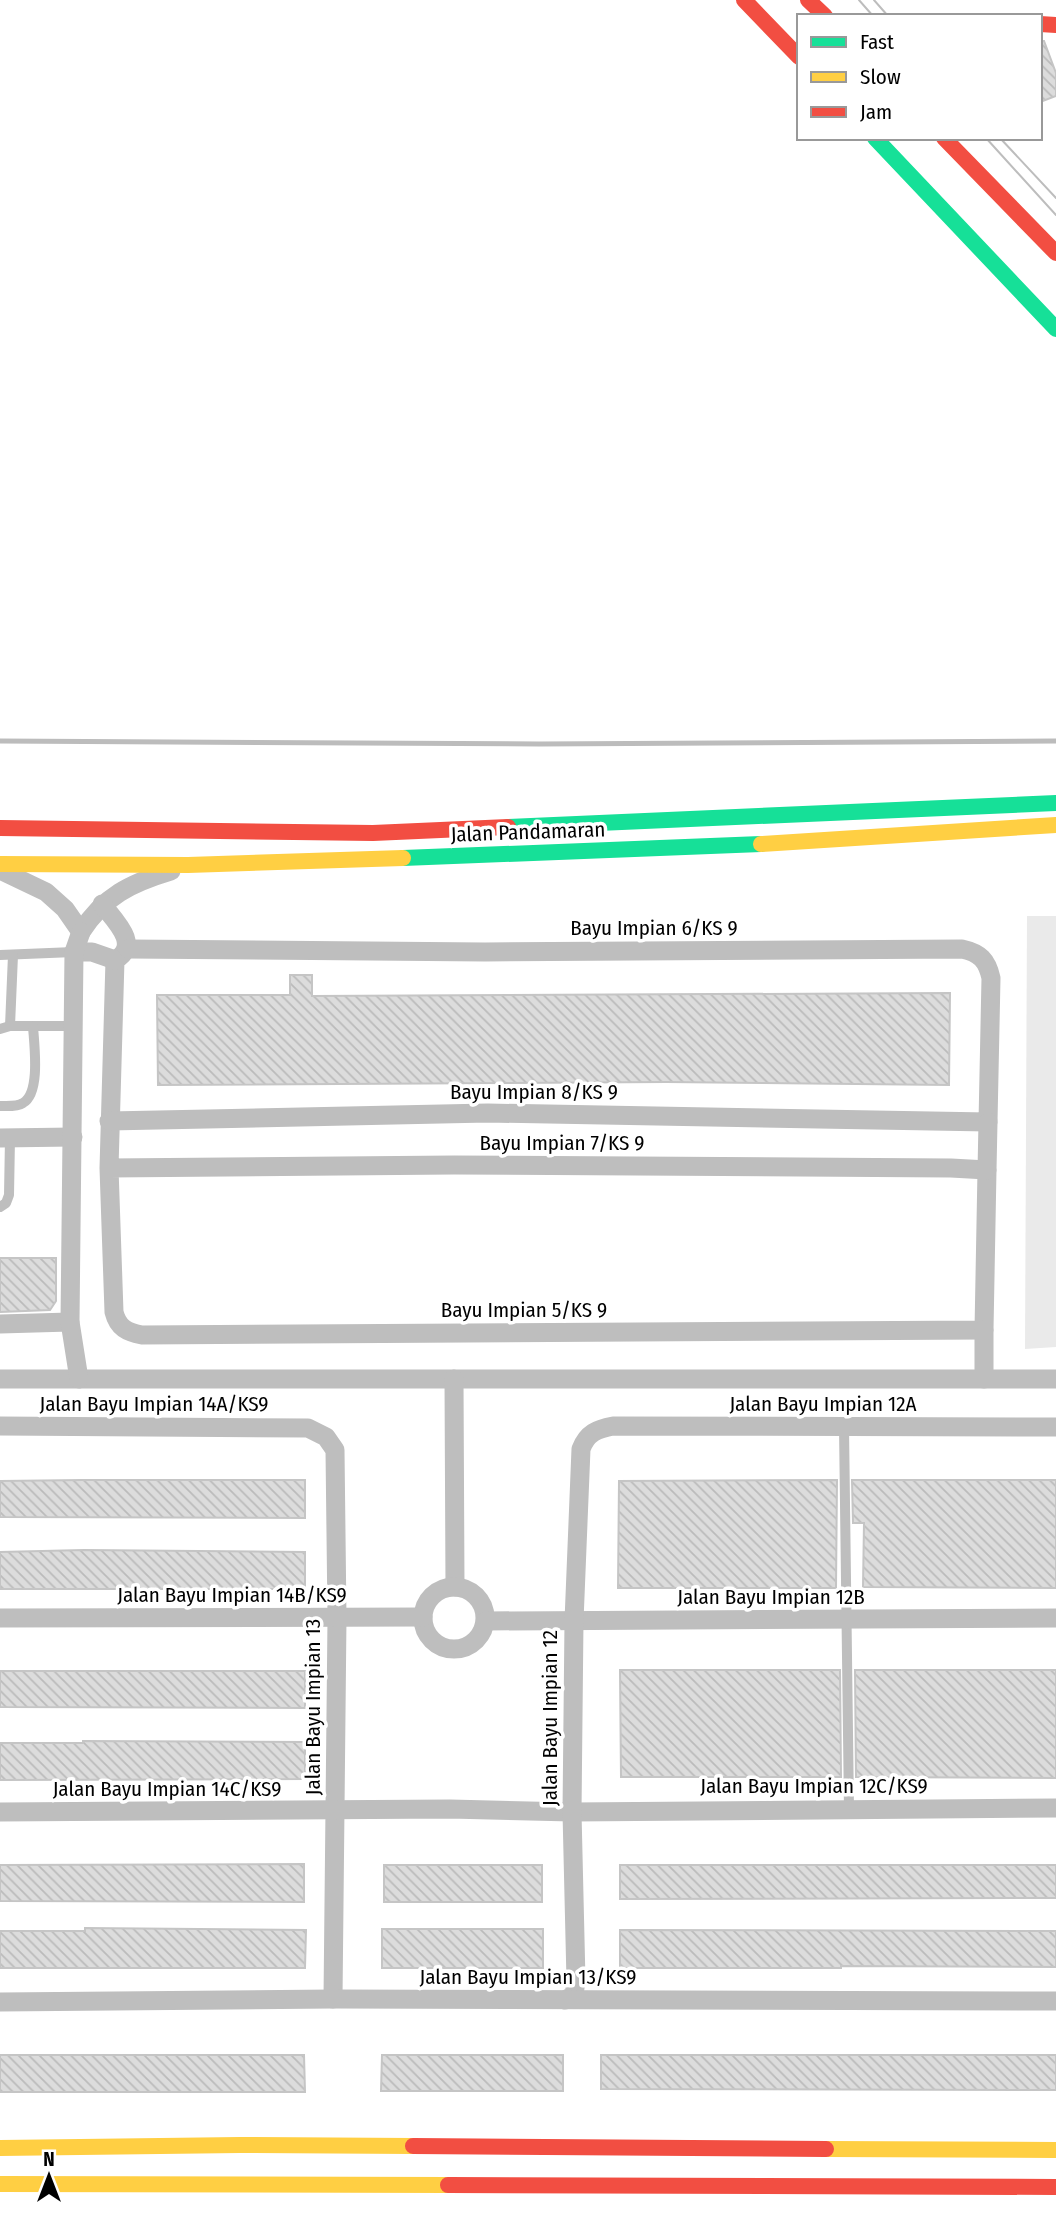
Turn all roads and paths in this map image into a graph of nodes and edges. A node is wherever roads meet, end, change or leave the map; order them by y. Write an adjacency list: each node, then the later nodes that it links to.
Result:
1 (744, 0): 4 (main road)
2 (808, 0): 3 (main road)
3 (823, 14)
4 (797, 55)
5 (877, 140): 8 (main road)
6 (946, 140): 7 (main road)
7 (1056, 253)
8 (1056, 329)
9 (1056, 803): 11 (main road, Jalan Pandamaran)
10 (1056, 825): 13 (main road, Jalan Pandamaran)
11 (0, 828)
12 (0, 864): 13 (main road, Jalan Pandamaran)
13 (188, 865): 15 (street)
14 (0, 870): 16 (street)
15 (102, 904): 16 (street); 20 (street)
16 (81, 932): 17 (street)
17 (74, 952): 19 (lane); 20 (street, Bayu Impian 6/KS 9); 22 (street)
18 (0, 955): 19 (lane)
19 (13, 955): 23 (lane)
20 (122, 955): 25 (street); 26 (street, Bayu Impian 6/KS 9)
21 (33, 1026): 22 (lane); 23 (lane); 24 (lane)
22 (74, 1026): 27 (street)
23 (5, 1028)
24 (0, 1106)
25 (109, 1121): 26 (street, Bayu Impian 8/KS 9); 30 (street)
26 (988, 1122): 31 (street, Bayu Impian 6/KS 9)
27 (73, 1137): 28 (street); 33 (street)
28 (5, 1138): 29 (lane)
29 (4, 1166): 32 (lane)
30 (109, 1168): 31 (street, Bayu Impian 7/KS 9); 35 (street, Bayu Impian 5/KS 9)
31 (987, 1170): 35 (street)
32 (0, 1207)
33 (70, 1322): 34 (street); 37 (street)
34 (0, 1324)
35 (984, 1330): 39 (street)
36 (0, 1379): 37 (street)
37 (79, 1379): 38 (street)
38 (454, 1379): 39 (street); 46 (street)
39 (984, 1379): 40 (street)
40 (1056, 1379)
41 (0, 1426): 44 (street, Jalan Bayu Impian 14A/KS9)
42 (844, 1427): 43 (street, Jalan Bayu Impian 12A); 45 (street, Jalan Bayu Impian 12A); 51 (lane)
43 (1056, 1427)
44 (308, 1428): 49 (street, Jalan Bayu Impian 13)
45 (591, 1434): 53 (street, Jalan Bayu Impian 12)
46 (455, 1587): 47 (street); 52 (street)
47 (423, 1617): 49 (street, Jalan Bayu Impian 14B/KS9); 52 (street)
48 (0, 1618): 49 (street, Jalan Bayu Impian 14B/KS9)
49 (337, 1618): 56 (street, Jalan Bayu Impian 13)
50 (1056, 1618): 51 (street, Jalan Bayu Impian 12B)
51 (846, 1619): 53 (street, Jalan Bayu Impian 12B); 55 (lane)
52 (485, 1621): 53 (street, Jalan Bayu Impian 12B)
53 (574, 1621): 58 (street, Jalan Bayu Impian 12)
54 (1056, 1808): 55 (street, Jalan Bayu Impian 12C/KS9)
55 (849, 1809): 58 (street, Jalan Bayu Impian 12C/KS9)
56 (335, 1811): 57 (street, Jalan Bayu Impian 14C/KS9); 58 (street, Jalan Bayu Impian 12C/KS9); 59 (street, Jalan Bayu Impian 13)
57 (0, 1812)
58 (572, 1812): 60 (street, Jalan Bayu Impian 12)
59 (333, 2000): 60 (street, Jalan Bayu Impian 13/KS9); 62 (street, Jalan Bayu Impian 13/KS9)
60 (565, 2000): 61 (street, Jalan Bayu Impian 13/KS9)
61 (1056, 2001)
62 (0, 2002)
63 (0, 2148): 64 (main road)
64 (1056, 2150)
65 (0, 2184): 66 (main road)
66 (1056, 2187)

